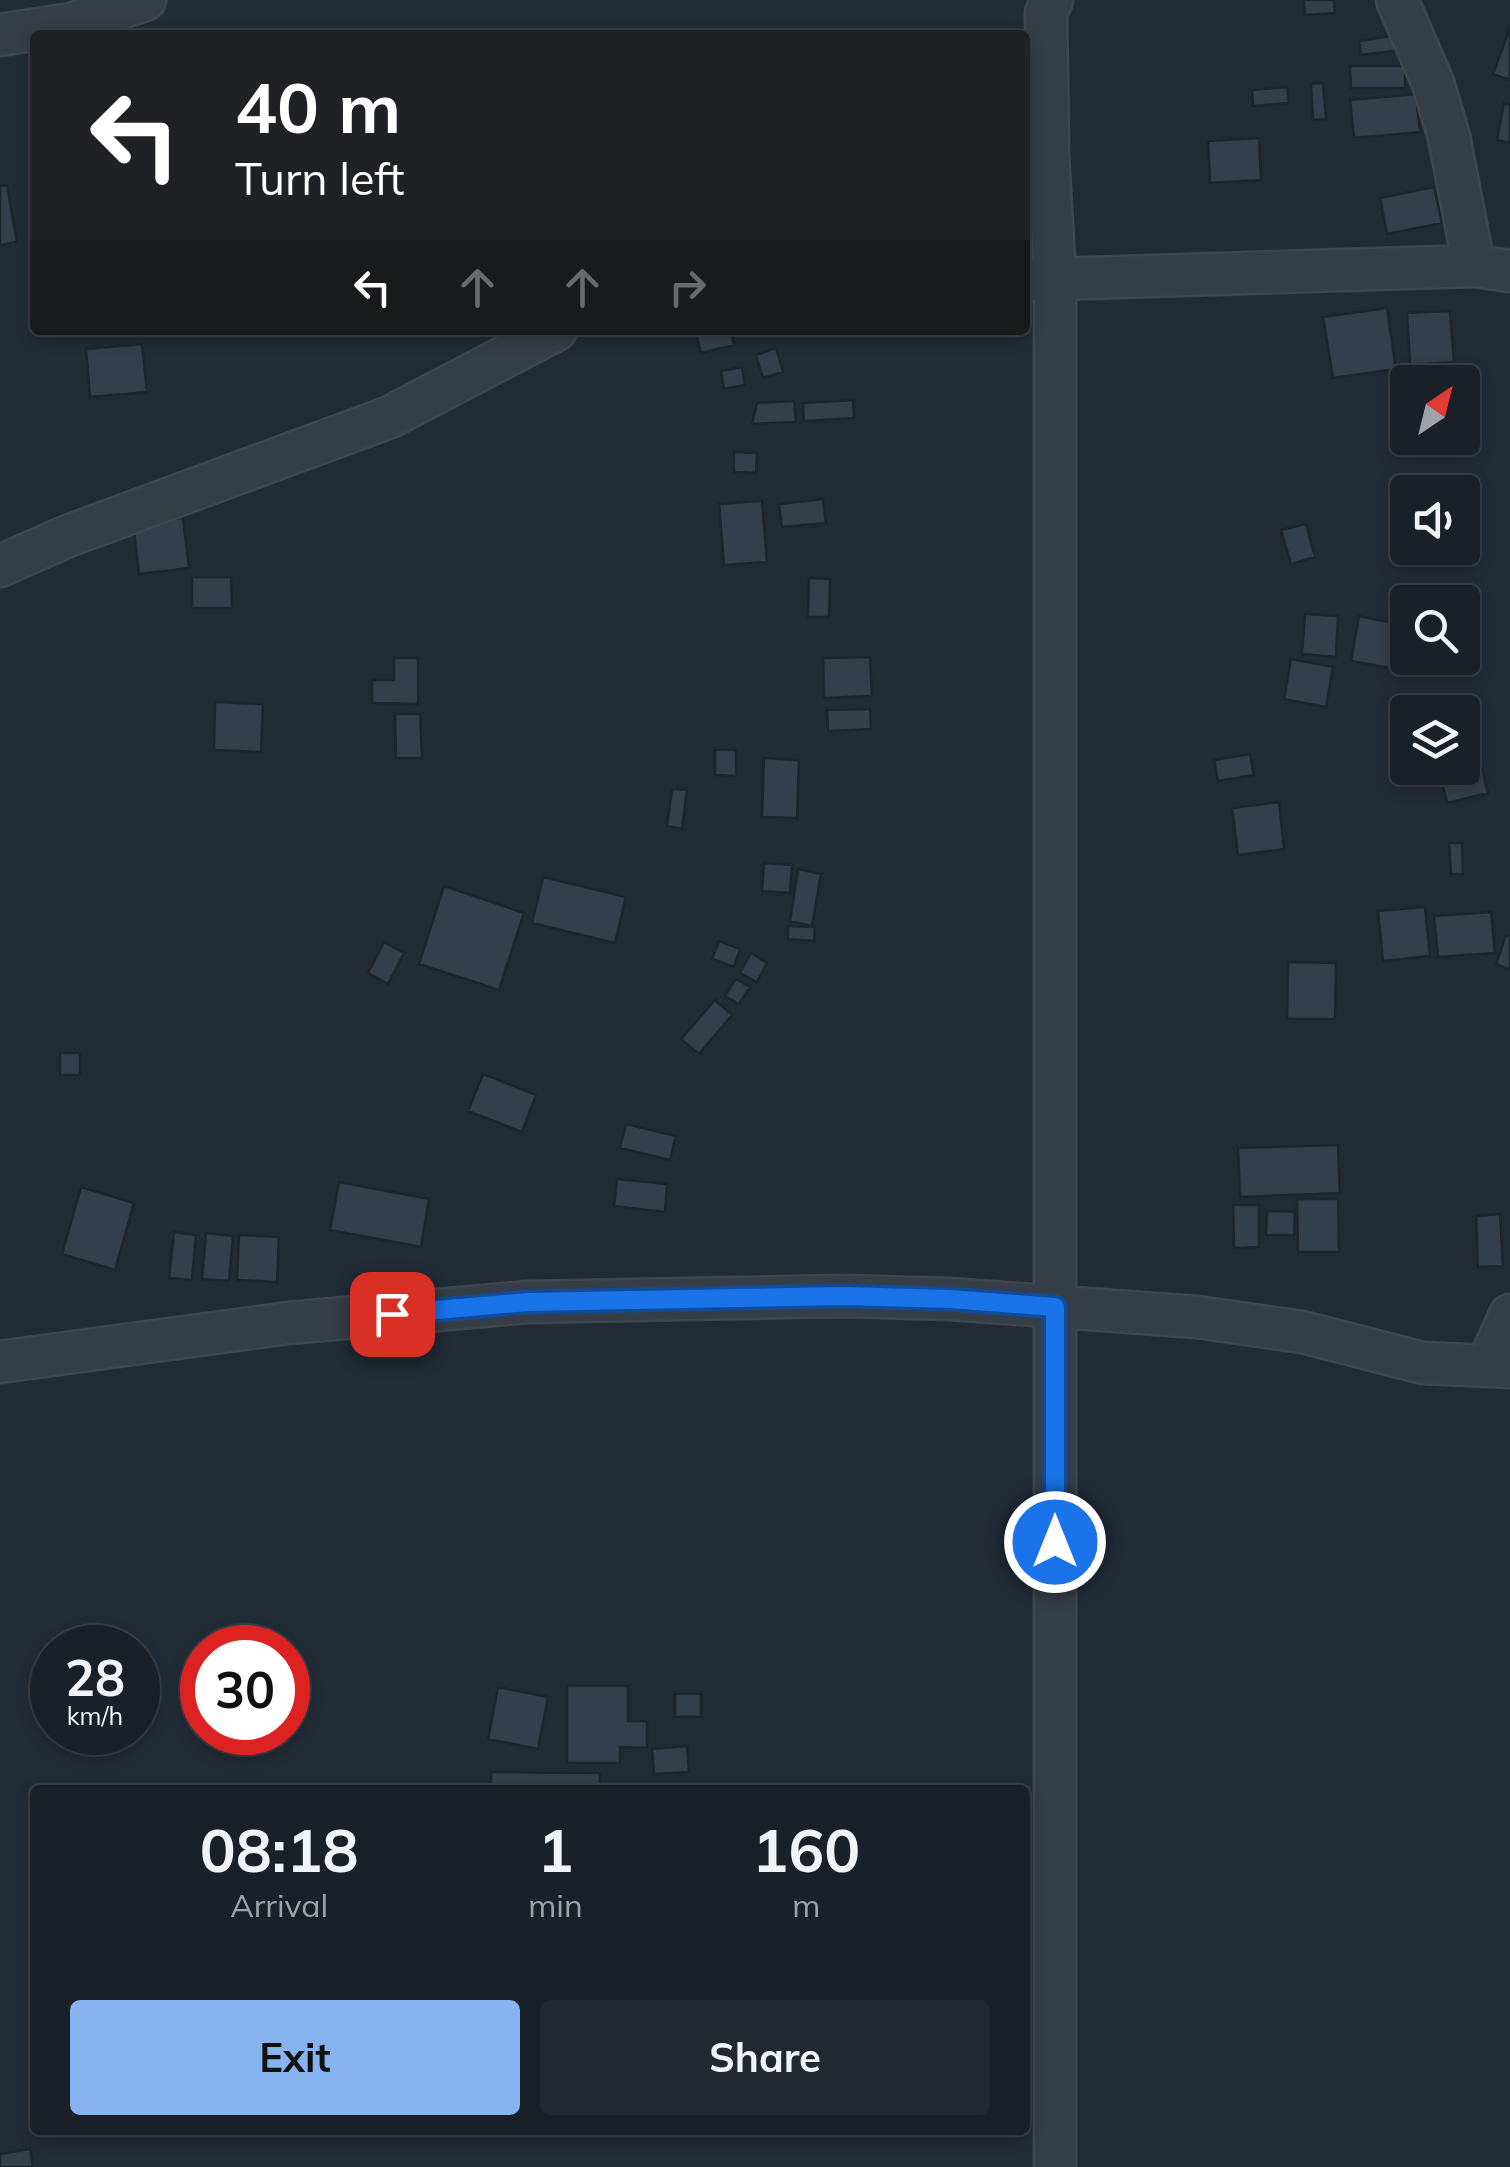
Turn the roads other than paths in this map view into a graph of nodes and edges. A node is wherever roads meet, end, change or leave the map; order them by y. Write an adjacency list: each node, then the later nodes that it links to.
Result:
1 (146, 0): 5 (street)
2 (1052, 0): 7 (street)
3 (1396, 0): 8 (street)
4 (30, 30): 6 (street)
5 (32, 30)
6 (0, 35)
7 (1036, 63): 9 (street)
8 (1492, 268): 9 (street)
9 (1040, 279): 12 (street)
10 (546, 335): 11 (street)
11 (0, 566)
12 (1055, 1307): 14 (street); 15 (street); 16 (street)
13 (1510, 1315): 15 (street)
14 (0, 1362)
15 (1498, 1366)
16 (1055, 2167)

